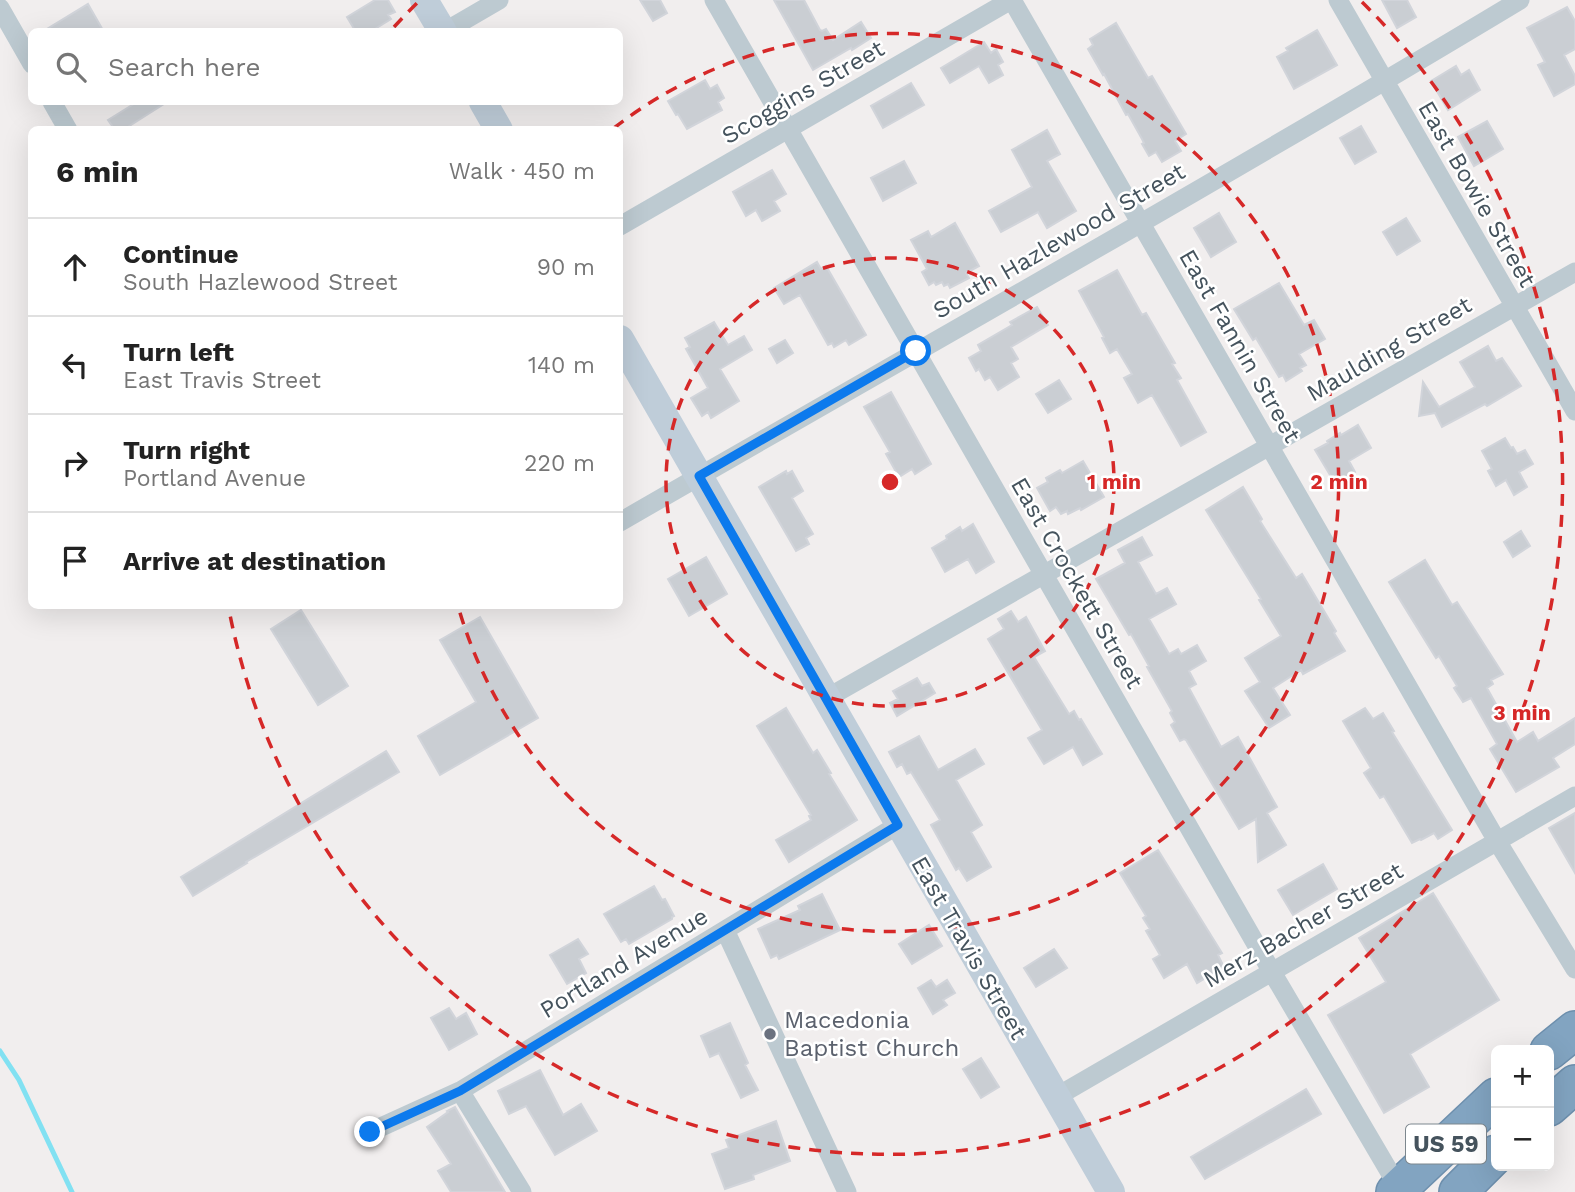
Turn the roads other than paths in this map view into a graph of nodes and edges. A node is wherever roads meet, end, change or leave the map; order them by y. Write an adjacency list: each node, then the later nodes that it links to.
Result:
1 (424, 0): 8 (street)
2 (499, 0): 9 (street)
3 (715, 0): 16 (street, East Crockett Street)
4 (1011, 0): 16 (street, Scoggins Street); 17 (street, East Fannin Street)
5 (1338, 0): 11 (street, East Bowie Street)
6 (1520, 0): 11 (street, South Hazlewood Street)
7 (0, 8): 10 (street)
8 (441, 28)
9 (450, 28)
10 (28, 57)
11 (1384, 82): 17 (street, South Hazlewood Street); 20 (street, East Bowie Street)
12 (54, 105): 14 (street)
13 (485, 105): 15 (street)
14 (66, 126)
15 (497, 126)
16 (789, 128): 18 (street, Scoggins Street); 22 (street, East Crockett Street)
17 (1141, 223): 22 (street, South Hazlewood Street); 24 (street, East Fannin Street)
18 (623, 224)
19 (1575, 272): 20 (street, Maulding Street)
20 (1514, 306): 23 (street, East Bowie Street); 24 (street, Maulding Street)
21 (623, 344): 25 (street, East Travis Street)
22 (916, 351): 25 (street, South Hazlewood Street); 27 (street, East Crockett Street)
23 (1575, 411)
24 (1269, 446): 27 (street, Maulding Street); 31 (street, East Fannin Street)
25 (699, 476): 26 (street, South Hazlewood Street); 28 (street, East Travis Street)
26 (623, 520)
27 (1044, 575): 28 (street, Maulding Street); 34 (street, East Crockett Street)
28 (827, 698): 30 (street, East Travis Street)
29 (1575, 796): 31 (street, Merz Bacher Street)
30 (898, 825): 32 (street, Portland Avenue); 39 (street, East Travis Street)
31 (1497, 841): 33 (street, East Fannin Street); 34 (street, Merz Bacher Street)
32 (725, 930): 38 (street, Portland Avenue); 45 (street)
33 (1575, 969)
34 (1272, 972): 39 (street, Merz Bacher Street); 43 (street, East Crockett Street)
35 (1575, 1030): 36 (highway)
36 (1554, 1047)
37 (1575, 1084): 41 (highway)
38 (460, 1091): 42 (street, Portland Avenue); 44 (street)
39 (1056, 1097): 46 (street, East Travis Street)
40 (1491, 1102): 43 (highway, US 59)
41 (1554, 1103)
42 (370, 1132)
43 (1397, 1190)
44 (522, 1192)
45 (847, 1192)
46 (1111, 1192)

